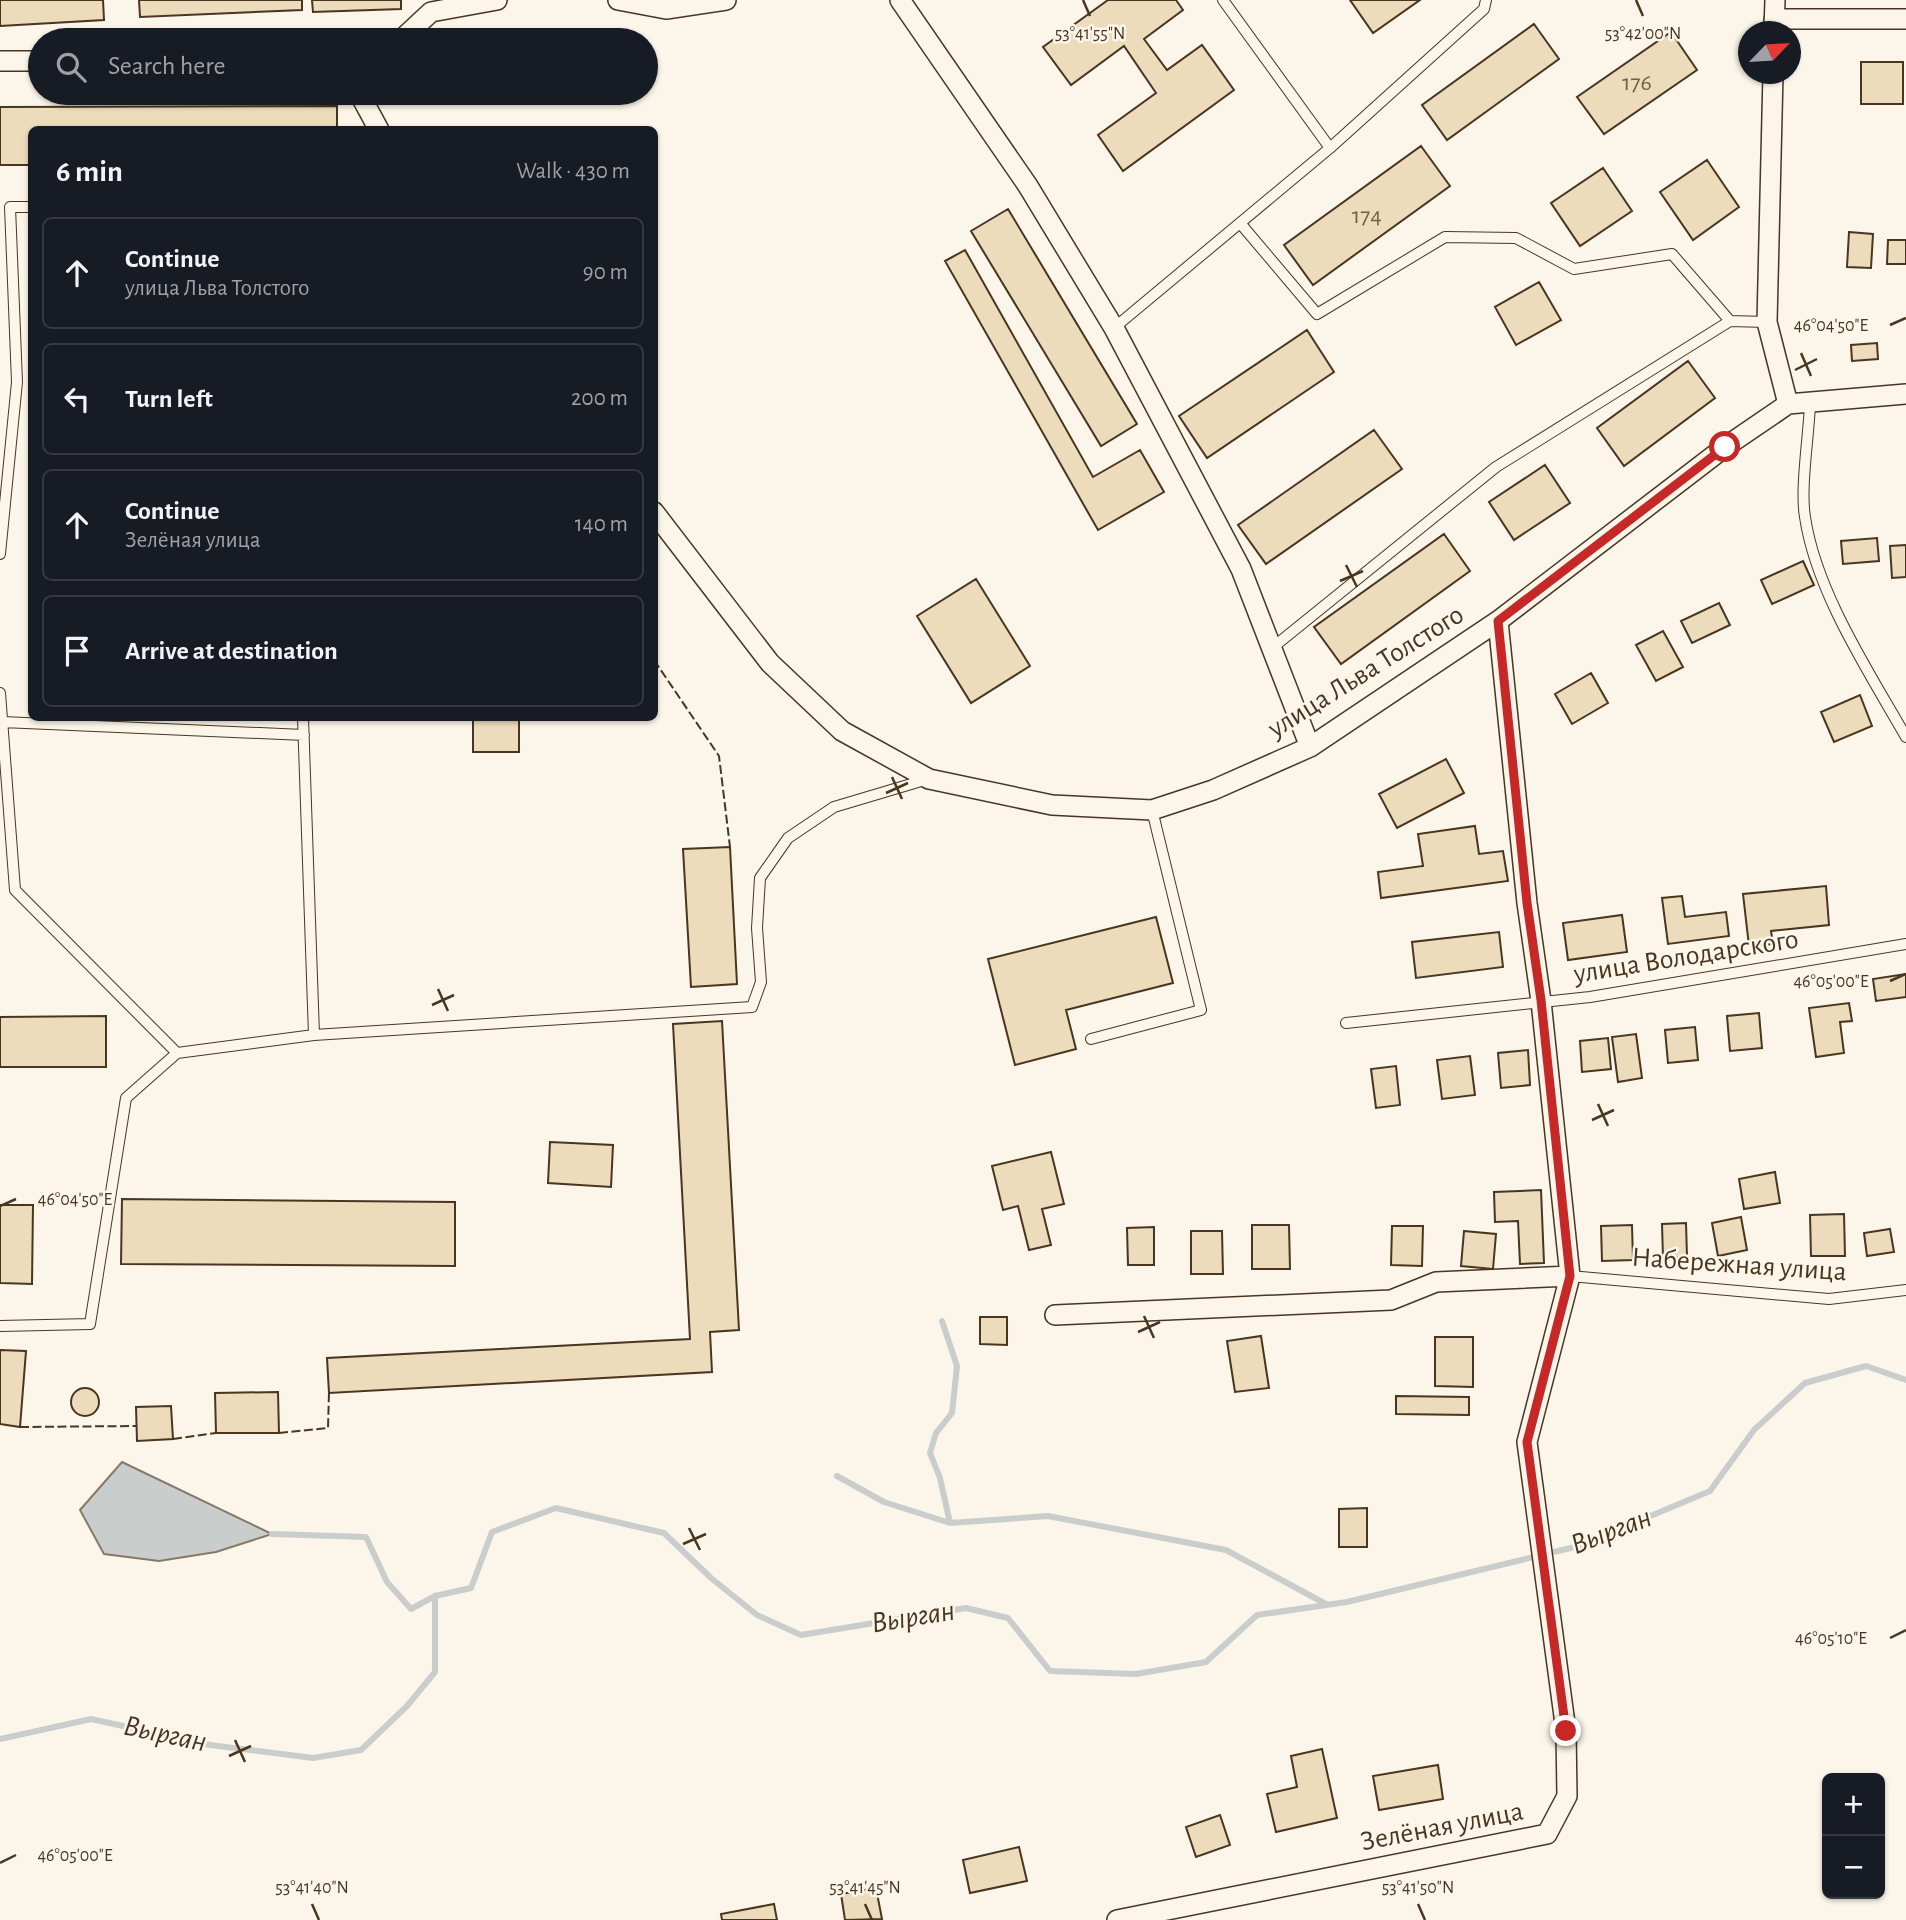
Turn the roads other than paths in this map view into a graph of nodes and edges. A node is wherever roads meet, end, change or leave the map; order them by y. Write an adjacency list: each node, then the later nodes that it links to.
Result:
1 (497, 0): 9 (street)
2 (618, 0): 3 (street)
3 (726, 0)
4 (900, 0): 20 (street)
5 (1223, 0): 15 (lane)
6 (1486, 0): 15 (lane)
7 (1774, 17): 8 (street)
8 (1906, 19)
9 (414, 28)
10 (0, 61): 11 (street)
11 (28, 61)
12 (1773, 84): 19 (street)
13 (365, 105): 14 (street)
14 (377, 126)
15 (1330, 148): 17 (lane)
16 (28, 207): 25 (lane)
17 (1240, 223): 18 (lane); 20 (lane)
18 (1730, 321): 19 (lane); 27 (lane)
19 (1767, 322): 22 (street)
20 (1114, 328): 27 (street)
21 (1906, 394): 23 (street)
22 (1788, 404): 23 (street); 26 (street, улица Льва Толстого)
23 (1810, 404): 32 (lane)
24 (658, 517): 34 (street, улица Льва Толстого)
25 (0, 554)
26 (1498, 621): 33 (street, улица Льва Толстого); 37 (street)
27 (1272, 648): 33 (street)
28 (0, 693): 30 (lane)
29 (303, 721): 31 (lane)
30 (2, 722): 31 (lane); 41 (lane)
31 (304, 735): 39 (lane)
32 (1906, 737)
33 (1310, 747): 35 (street, улица Льва Толстого)
34 (929, 779): 35 (street, улица Льва Толстого); 39 (lane)
35 (1152, 810): 40 (lane)
36 (1906, 944): 37 (lane, улица Володарского)
37 (1541, 1000): 38 (lane, улица Володарского); 42 (street)
38 (1346, 1023)
39 (314, 1035): 41 (lane)
40 (1091, 1039)
41 (177, 1053): 45 (lane)
42 (1570, 1276): 43 (lane, Набережная улица); 44 (street); 46 (street, Зелёная улица)
43 (1906, 1290)
44 (1055, 1315)
45 (0, 1326)
46 (1117, 1920)

